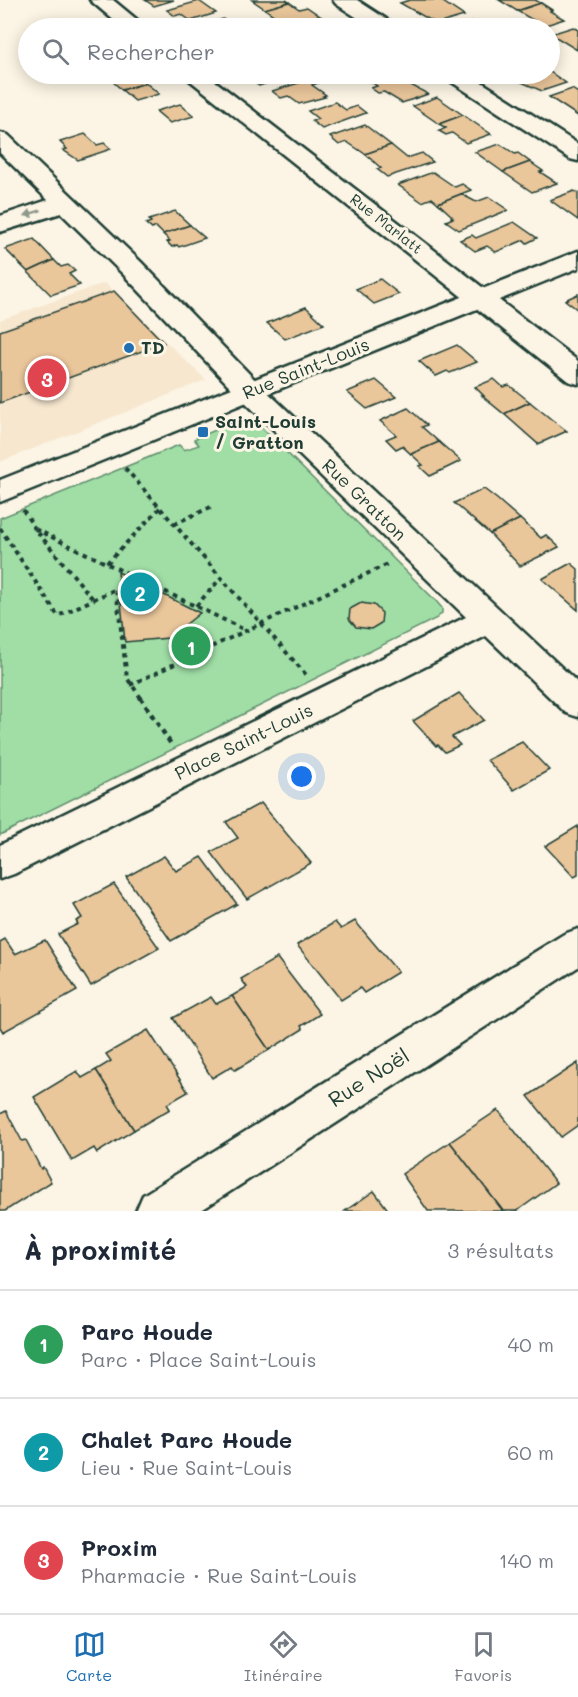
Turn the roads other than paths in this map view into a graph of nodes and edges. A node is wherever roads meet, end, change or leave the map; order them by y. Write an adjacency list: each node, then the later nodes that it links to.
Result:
1 (99, 0): 3 (street)
2 (343, 0): 4 (street)
3 (123, 18)
4 (371, 18)
5 (206, 84): 12 (street, Rue Marlatt)
6 (470, 84): 8 (street)
7 (0, 140): 9 (street, Rue Gratton)
8 (578, 154)
9 (65, 202): 10 (street, one-way to 10); 14 (street, Rue Gratton)
10 (0, 224)
11 (578, 259): 12 (street, Rue Saint-Louis)
12 (480, 298): 13 (street, Rue Marlatt); 14 (street, Rue Saint-Louis)
13 (578, 375)
14 (250, 391): 15 (street, Rue Saint-Louis); 16 (street, Rue Gratton)
15 (5, 491)
16 (489, 620): 17 (street, Rue Gratton); 18 (street, Place Saint-Louis)
17 (578, 704)
18 (0, 863)
19 (578, 946): 20 (street, Rue Noël)
20 (159, 1211)

